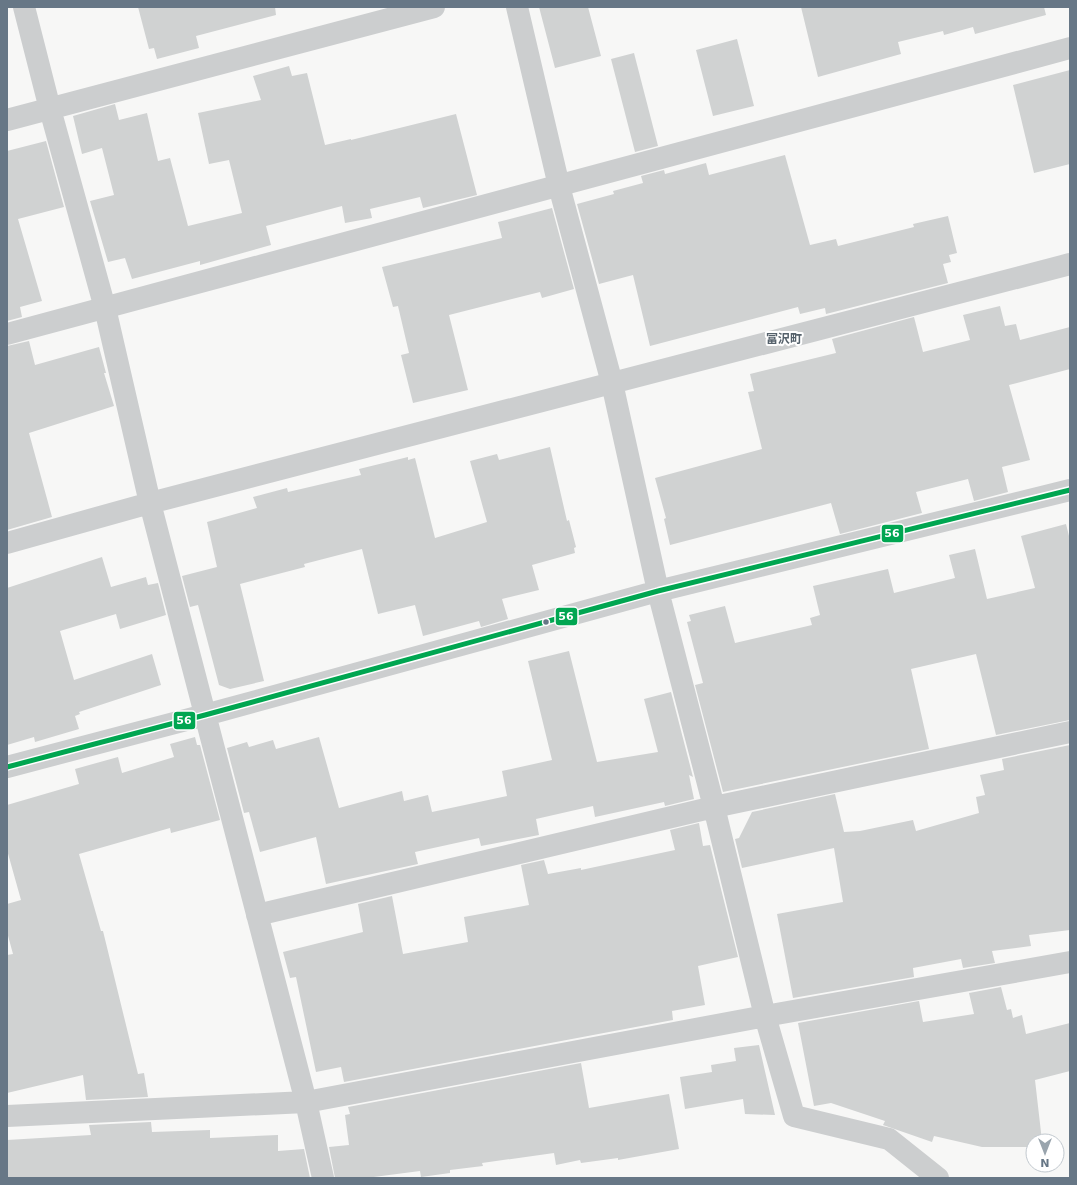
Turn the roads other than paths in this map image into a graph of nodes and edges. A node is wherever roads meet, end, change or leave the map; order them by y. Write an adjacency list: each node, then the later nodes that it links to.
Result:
1 (24, 7): 5 (street)
2 (434, 7): 5 (street)
3 (517, 7): 7 (street)
4 (1070, 48): 7 (street)
5 (50, 109): 6 (street); 9 (street)
6 (7, 120)
7 (559, 186): 9 (street); 11 (street)
8 (1070, 264): 11 (street)
9 (105, 308): 10 (street); 13 (street)
10 (7, 334)
11 (612, 383): 13 (street); 15 (street)
12 (1070, 490): 15 (street)
13 (150, 503): 14 (street); 16 (street)
14 (7, 543)
15 (658, 590): 16 (street); 19 (street)
16 (205, 715): 18 (street); 20 (street)
17 (1070, 732): 19 (street)
18 (7, 767)
19 (714, 806): 20 (street); 22 (street)
20 (257, 915): 23 (street)
21 (1070, 962): 22 (street)
22 (765, 1016): 23 (street); 26 (street)
23 (306, 1102): 24 (street); 25 (street)
24 (7, 1116)
25 (323, 1178)
26 (938, 1178)

